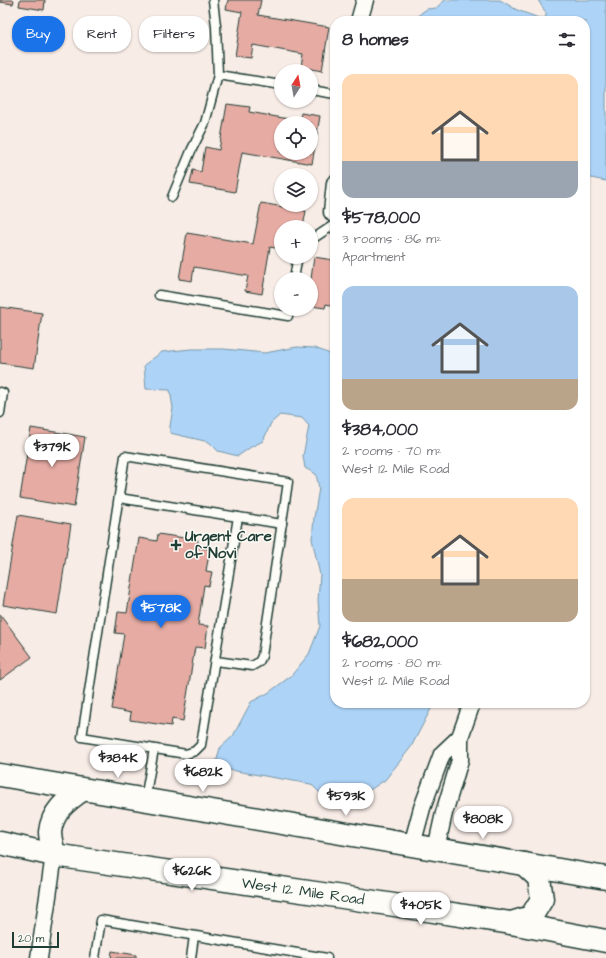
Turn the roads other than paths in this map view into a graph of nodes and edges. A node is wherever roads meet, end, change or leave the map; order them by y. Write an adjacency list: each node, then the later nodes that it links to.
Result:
1 (213, 0): 4 (lane)
2 (365, 0): 3 (street)
3 (360, 16)
4 (218, 75): 5 (lane); 8 (lane)
5 (274, 84)
6 (318, 91): 7 (lane)
7 (330, 93)
8 (172, 197)
9 (330, 227): 10 (lane)
10 (318, 235)
11 (159, 295): 12 (lane)
12 (274, 314)
13 (0, 392): 14 (lane)
14 (0, 413)
15 (119, 498): 16 (lane); 17 (lane); 21 (lane)
16 (238, 517): 17 (lane); 18 (lane)
17 (282, 524): 18 (lane)
18 (216, 661): 21 (lane)
19 (470, 708): 20 (street)
20 (460, 737): 26 (street); 27 (street)
21 (154, 749): 24 (lane)
22 (0, 775): 23 (main road)
23 (82, 790): 24 (main road); 28 (main road)
24 (145, 800): 26 (main road)
25 (0, 843): 28 (main road, West 12 Mile Road)
26 (412, 845): 27 (main road)
27 (436, 849): 29 (main road)
28 (54, 855): 31 (main road, West 12 Mile Road); 34 (street)
29 (524, 864): 30 (main road); 31 (main road)
30 (606, 878)
31 (511, 923): 33 (main road, West 12 Mile Road)
32 (194, 936): 35 (lane); 36 (lane); 37 (lane)
33 (606, 942)
34 (39, 958)
35 (95, 958)
36 (191, 958)
37 (327, 958)

